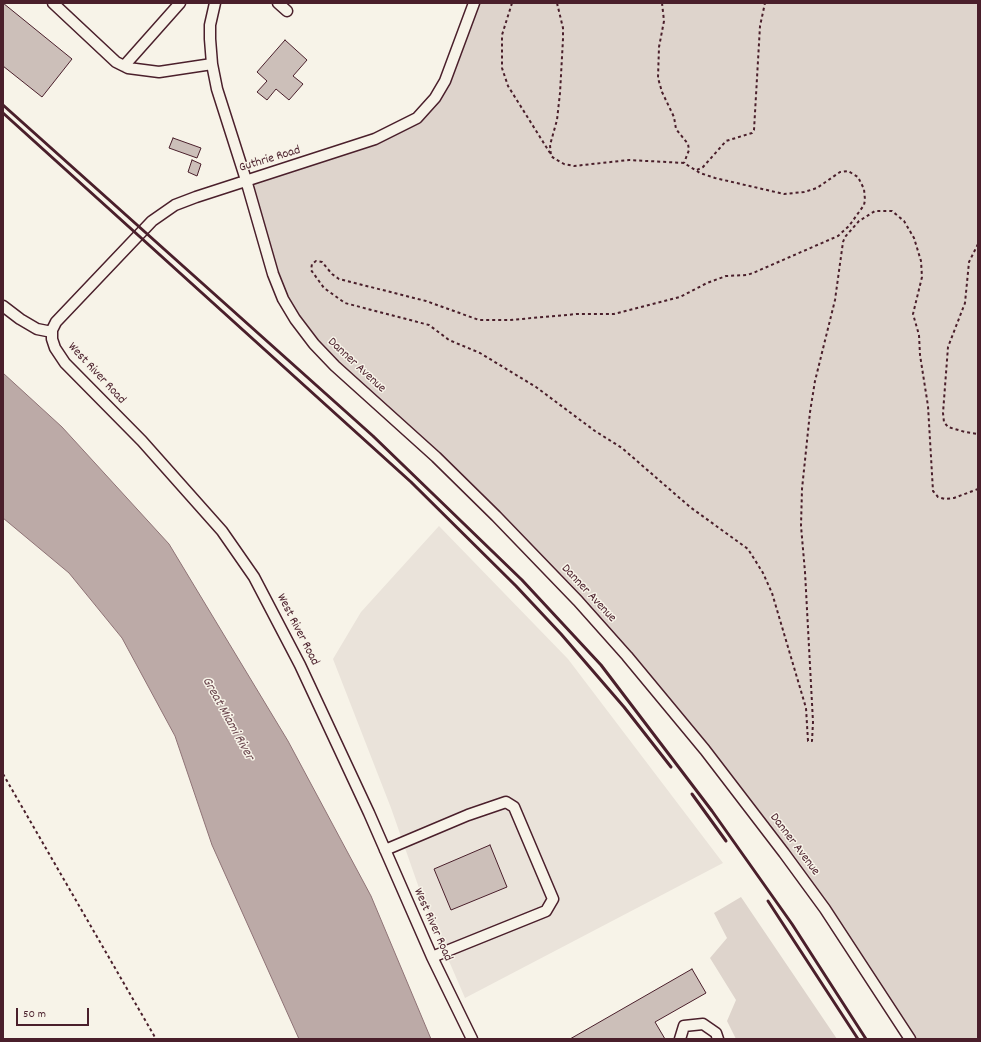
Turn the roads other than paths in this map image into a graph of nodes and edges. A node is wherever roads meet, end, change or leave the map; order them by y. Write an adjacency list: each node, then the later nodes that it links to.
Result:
1 (53, 3): 8 (street)
2 (180, 3): 8 (street)
3 (215, 3): 7 (street, Danner Avenue)
4 (278, 3): 6 (street)
5 (474, 3): 9 (street, Guthrie Road)
6 (288, 11)
7 (212, 64): 8 (street); 9 (street, Danner Avenue)
8 (124, 66)
9 (246, 180): 11 (street, Guthrie Road); 17 (street, Danner Avenue)
10 (3, 306): 11 (street)
11 (52, 332): 12 (street, West River Road)
12 (385, 850): 13 (street, West River Road); 13 (street)
13 (432, 958): 14 (street, West River Road)
14 (472, 1039)
15 (680, 1039): 16 (street)
16 (718, 1039)
17 (910, 1039)

